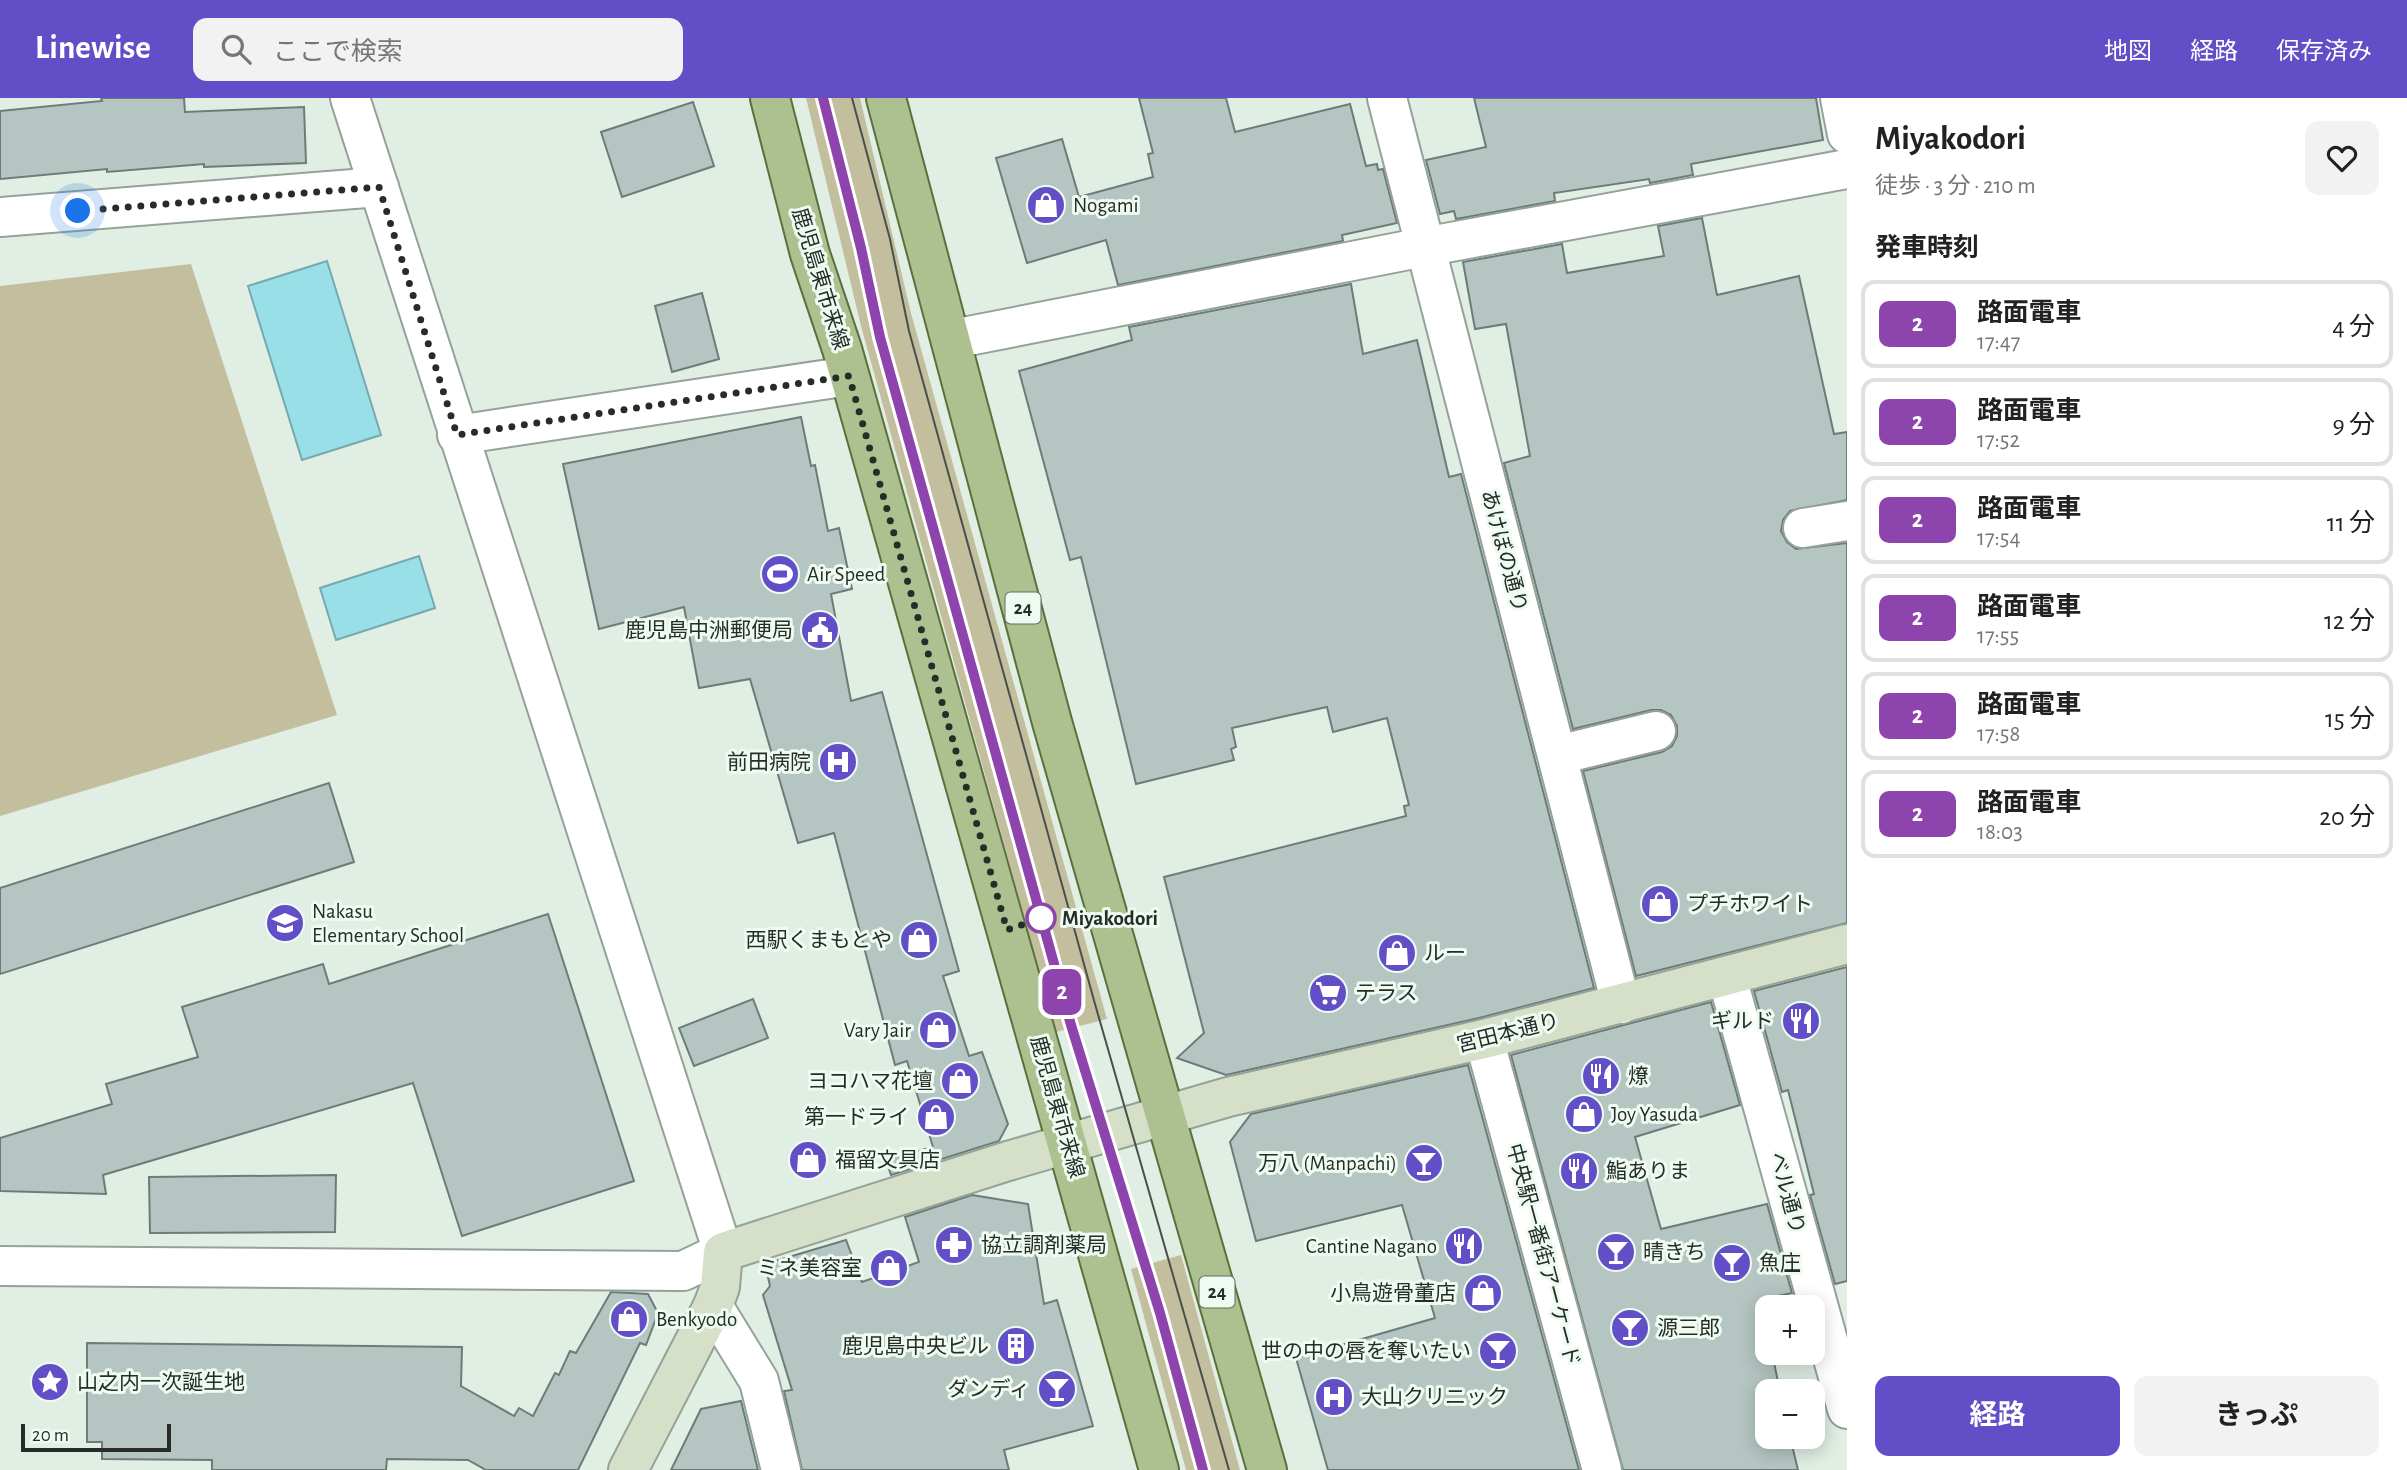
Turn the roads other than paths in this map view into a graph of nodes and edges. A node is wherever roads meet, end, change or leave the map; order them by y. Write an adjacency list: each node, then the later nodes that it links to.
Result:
1 (350, 98): 8 (street)
2 (770, 98): 12 (main road, 鹿児島東市来線)
3 (886, 98): 11 (main road, 24)
4 (1387, 98): 10 (street, あけぼの通り)
5 (1840, 98): 6 (street)
6 (1847, 134)
7 (1847, 169): 10 (street)
8 (379, 187): 9 (street); 13 (street)
9 (0, 217)
10 (1424, 247): 11 (street); 17 (street, あけぼの通り)
11 (953, 339): 22 (main road, 24)
12 (849, 376): 13 (street); 23 (main road, 鹿児島東市来線)
13 (457, 435): 24 (street)
14 (1847, 521): 15 (street)
15 (1803, 528)
16 (1656, 731): 17 (street)
17 (1558, 755): 20 (street, あけぼの通り)
18 (1847, 944): 19 (street, 宮田本通り)
19 (1727, 977): 20 (street, 宮田本通り); 27 (street, ベル通り)
20 (1621, 1004): 21 (street, 宮田本通り)
21 (1484, 1040): 22 (street, 宮田本通り); 32 (street, 中央駅一番街アーケード)
22 (1167, 1115): 23 (street, 宮田本通り); 31 (main road, 24)
23 (1067, 1144): 24 (street, 宮田本通り); 30 (main road, 鹿児島東市来線)
24 (723, 1252): 25 (street); 26 (street)
25 (0, 1266)
26 (713, 1306): 28 (street); 29 (street)
27 (1847, 1409)
28 (628, 1470)
29 (781, 1470)
30 (1159, 1470)
31 (1267, 1470)
32 (1602, 1470)

